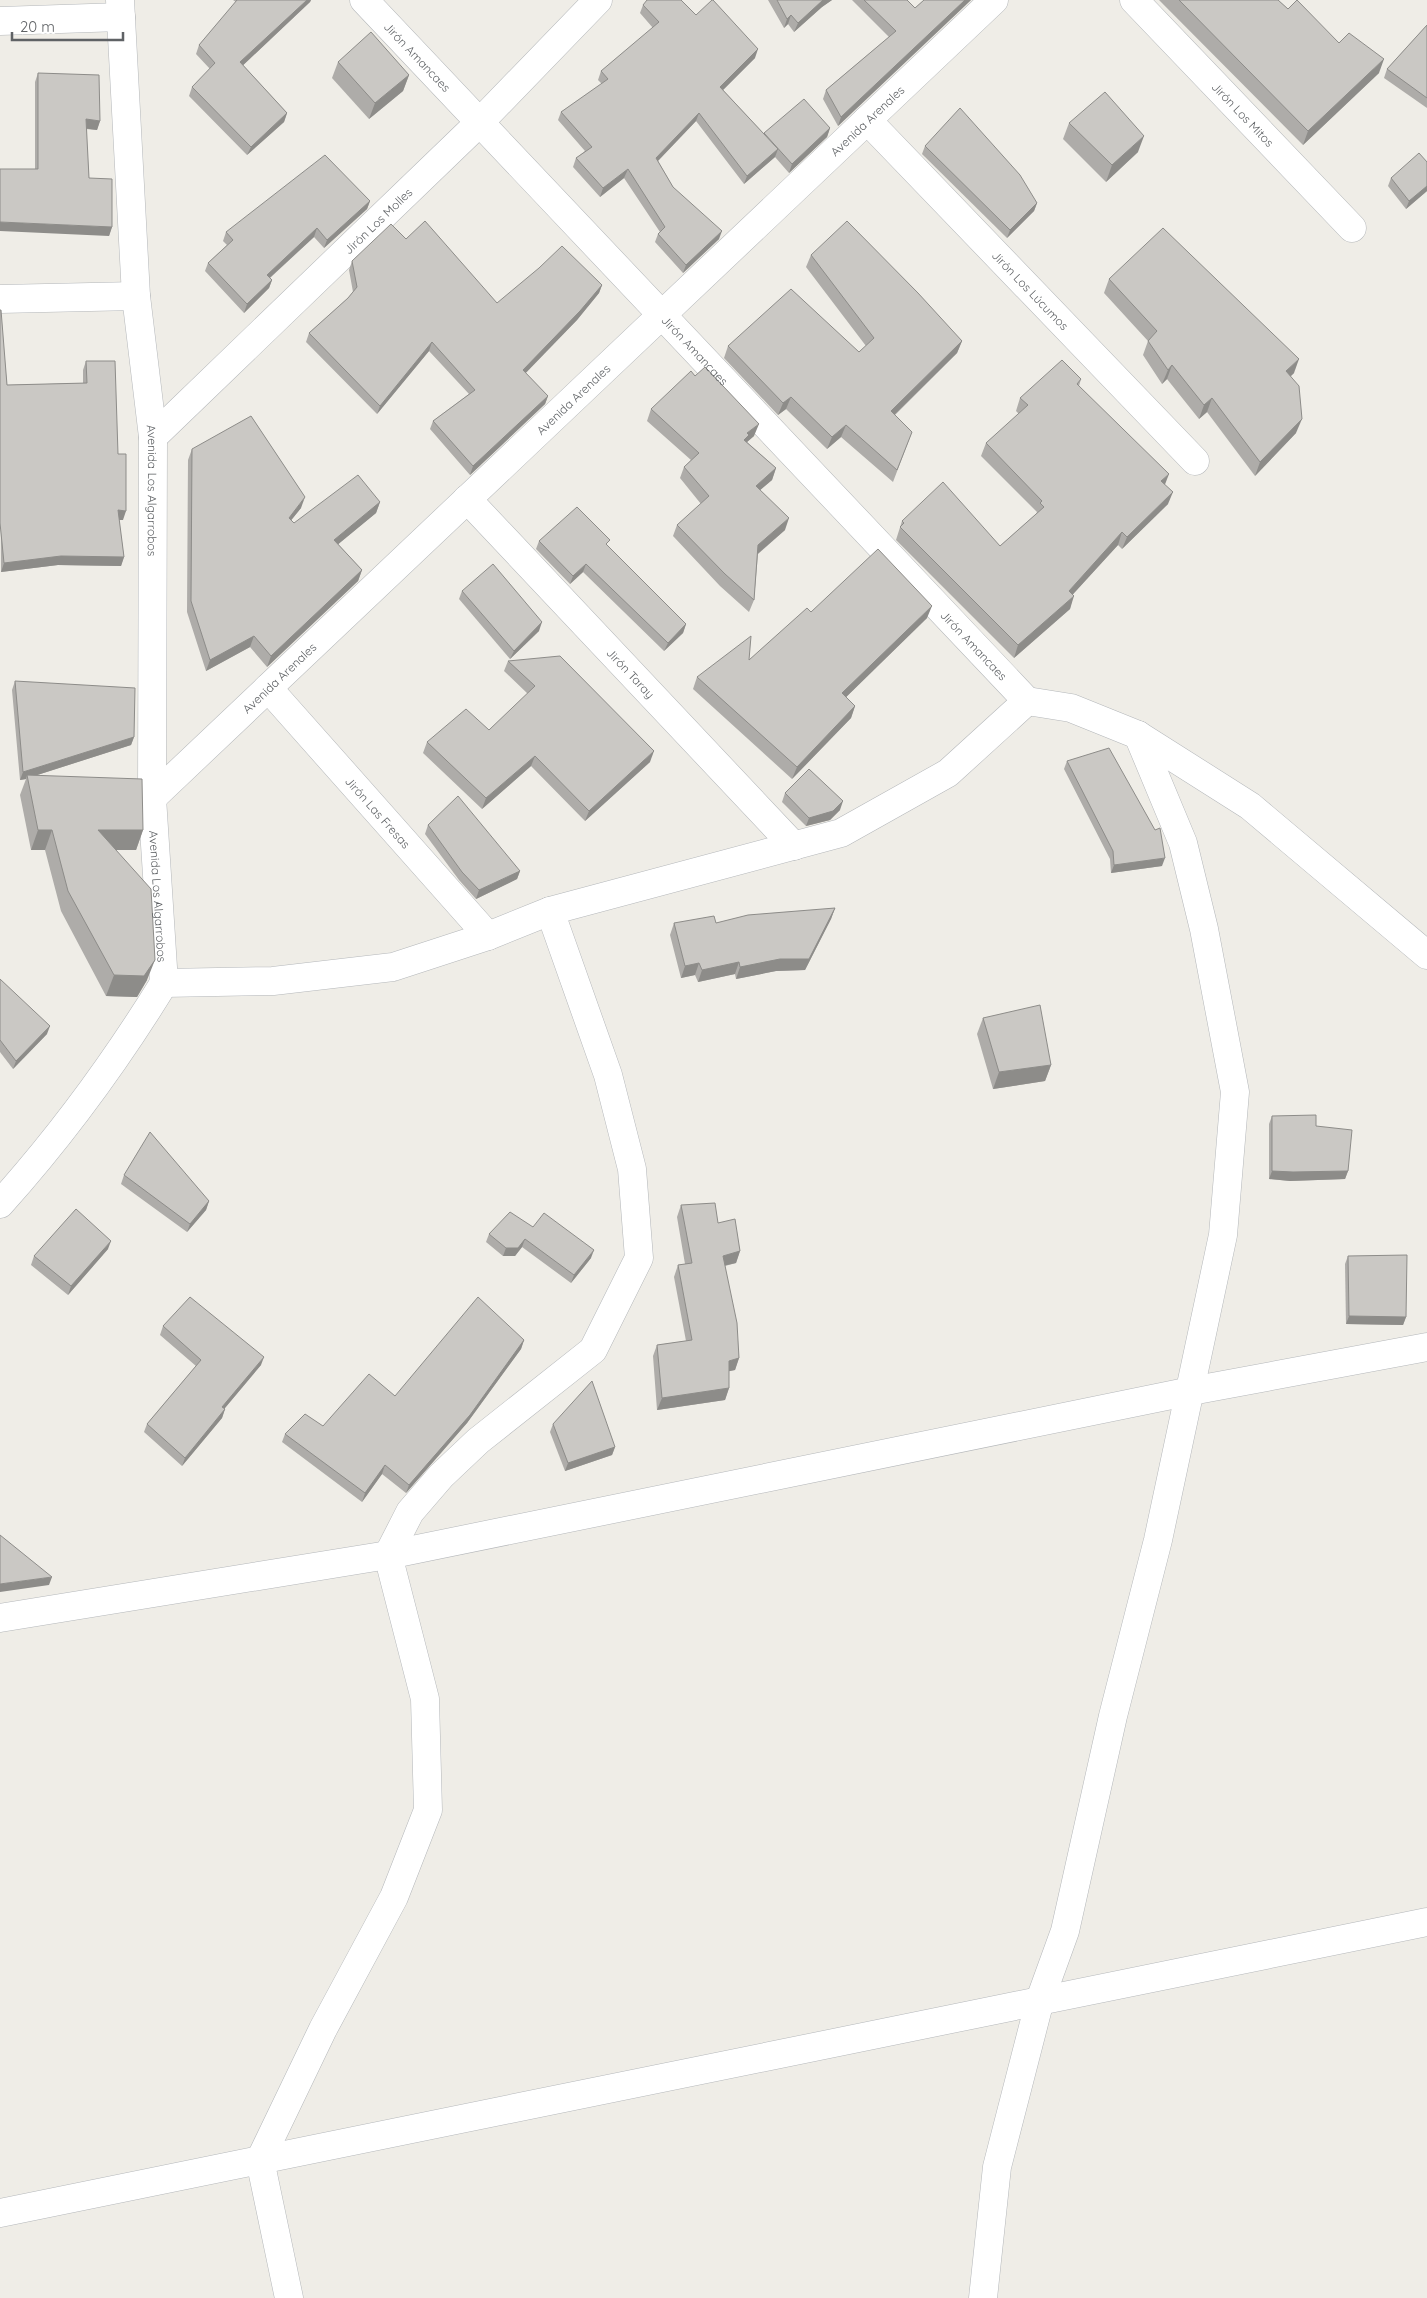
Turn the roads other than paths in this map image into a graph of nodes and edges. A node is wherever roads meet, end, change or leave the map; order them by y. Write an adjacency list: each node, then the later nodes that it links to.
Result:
1 (364, 0): 8 (street, Jirón Amancaes)
2 (598, 0): 8 (street, Jirón Los Molles)
3 (994, 0): 7 (street, Avenida Arenales)
4 (1134, 0): 9 (street, Jirón Los Mitos)
5 (121, 9): 6 (street); 10 (street, Avenida Los Algarrobos)
6 (0, 20)
7 (866, 120): 12 (street, Avenida Arenales); 14 (street, Jirón Los Lúcumos)
8 (479, 123): 12 (street, Jirón Amancaes); 13 (street, Jirón Los Molles)
9 (1352, 228)
10 (136, 296): 11 (street); 13 (street, Avenida Los Algarrobos)
11 (0, 299)
12 (662, 313): 15 (street, Avenida Arenales); 17 (street, Jirón Amancaes)
13 (153, 437): 19 (street, Avenida Los Algarrobos)
14 (1195, 461)
15 (467, 499): 16 (street, Avenida Arenales); 20 (street, Jirón Taray)
16 (268, 688): 19 (street, Avenida Arenales); 22 (street, Jirón Las Fresas)
17 (1027, 700): 18 (street); 20 (street)
18 (1138, 735): 23 (street); 27 (street)
19 (152, 798): 24 (street, Avenida Los Algarrobos)
20 (794, 846): 21 (street)
21 (550, 911): 22 (street); 28 (street)
22 (488, 936): 24 (street)
23 (1427, 955)
24 (164, 983): 25 (street)
25 (0, 1204)
26 (1427, 1348): 27 (street)
27 (1191, 1391): 28 (street); 31 (street)
28 (388, 1555): 29 (street); 32 (street)
29 (0, 1618)
30 (1427, 1922): 31 (street)
31 (1040, 2000): 32 (street); 35 (street)
32 (260, 2160): 33 (street); 34 (street)
33 (0, 2213)
34 (288, 2298)
35 (983, 2298)

